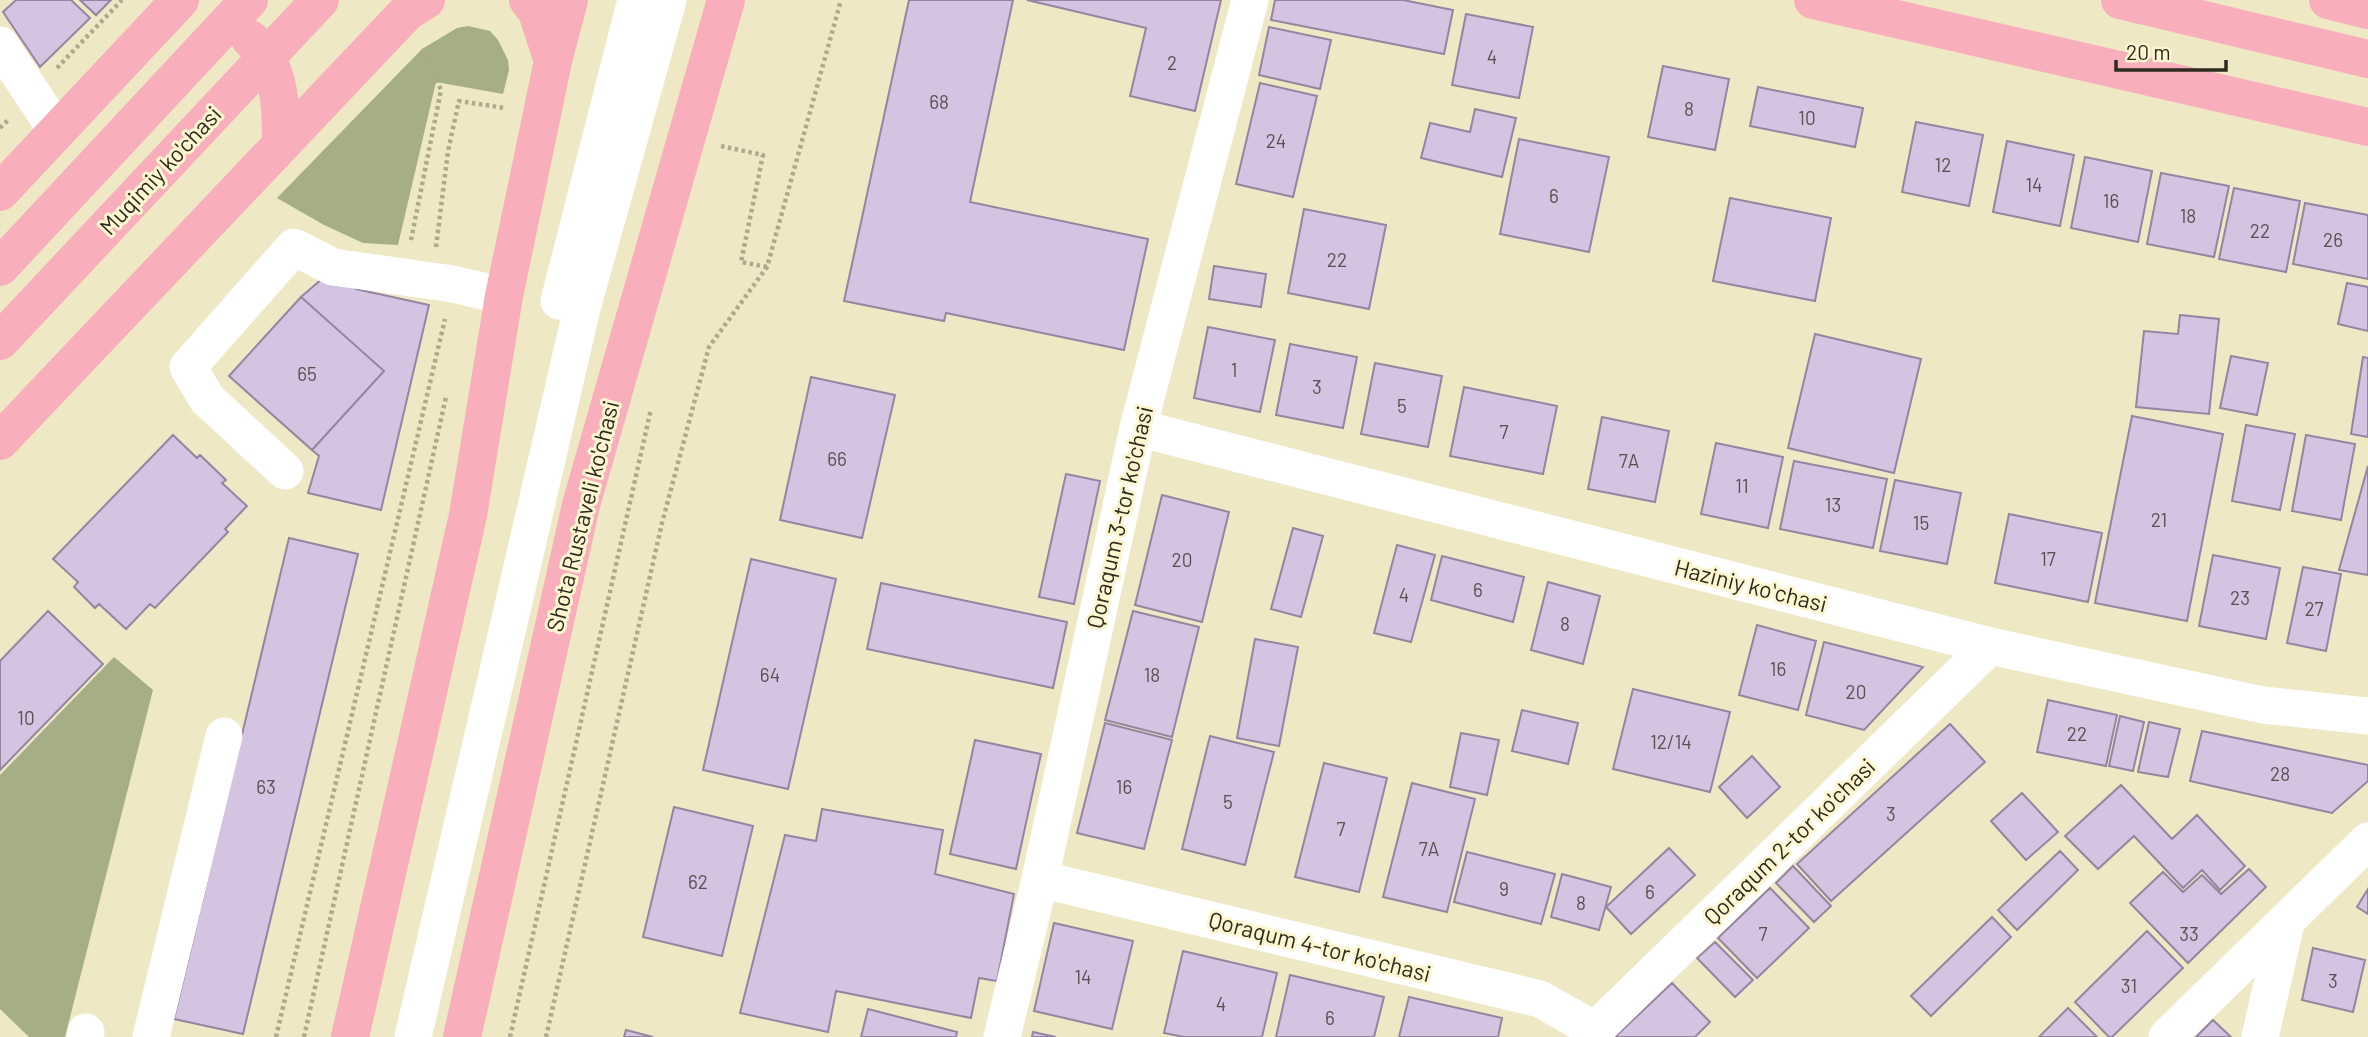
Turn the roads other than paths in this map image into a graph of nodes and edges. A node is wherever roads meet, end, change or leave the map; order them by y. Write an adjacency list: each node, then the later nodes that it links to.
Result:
1 (249, 0): 22 (main road)
2 (320, 0): 24 (main road, Muqimiy ko'chasi)
3 (528, 0): 17 (main road)
4 (569, 0): 17 (main road)
5 (636, 0): 37 (street)
6 (668, 0): 38 (street)
7 (726, 0): 39 (main road, Shota Rustaveli ko'chasi)
8 (1251, 0): 25 (street, Qoraqum 3-tor ko'chasi)
9 (1813, 0): 18 (main road)
10 (2120, 0): 16 (main road)
11 (2328, 0): 13 (main road)
12 (416, 6): 20 (main road)
13 (2368, 9)
14 (168, 13): 19 (main road); 20 (main road)
15 (0, 45): 19 (street)
16 (2368, 59)
17 (553, 61): 23 (main road)
18 (2368, 127)
19 (57, 131): 21 (main road)
20 (281, 144): 26 (main road)
21 (0, 192)
22 (0, 267)
23 (503, 296): 27 (street); 36 (main road)
24 (0, 341)
25 (1138, 428): 28 (street, Haziniy koʻchasi); 32 (street, Qoraqum 3-tor ko'chasi)
26 (0, 441)
27 (285, 471)
28 (1990, 646): 29 (street, Haziniy koʻchasi); 34 (street, Qoraqum 2-tor ko'chasi)
29 (2368, 716)
30 (224, 736): 35 (street)
31 (2368, 841): 33 (street)
32 (1040, 879): 34 (street, Qoraqum 4-tor ko'chasi); 40 (street, Qoraqum 3-tor ko'chasi)
33 (2286, 923): 41 (street); 42 (street)
34 (1591, 1034)
35 (152, 1037)
36 (350, 1037)
37 (390, 1037)
38 (413, 1037)
39 (462, 1037)
40 (1002, 1037)
41 (2167, 1037)
42 (2260, 1037)

